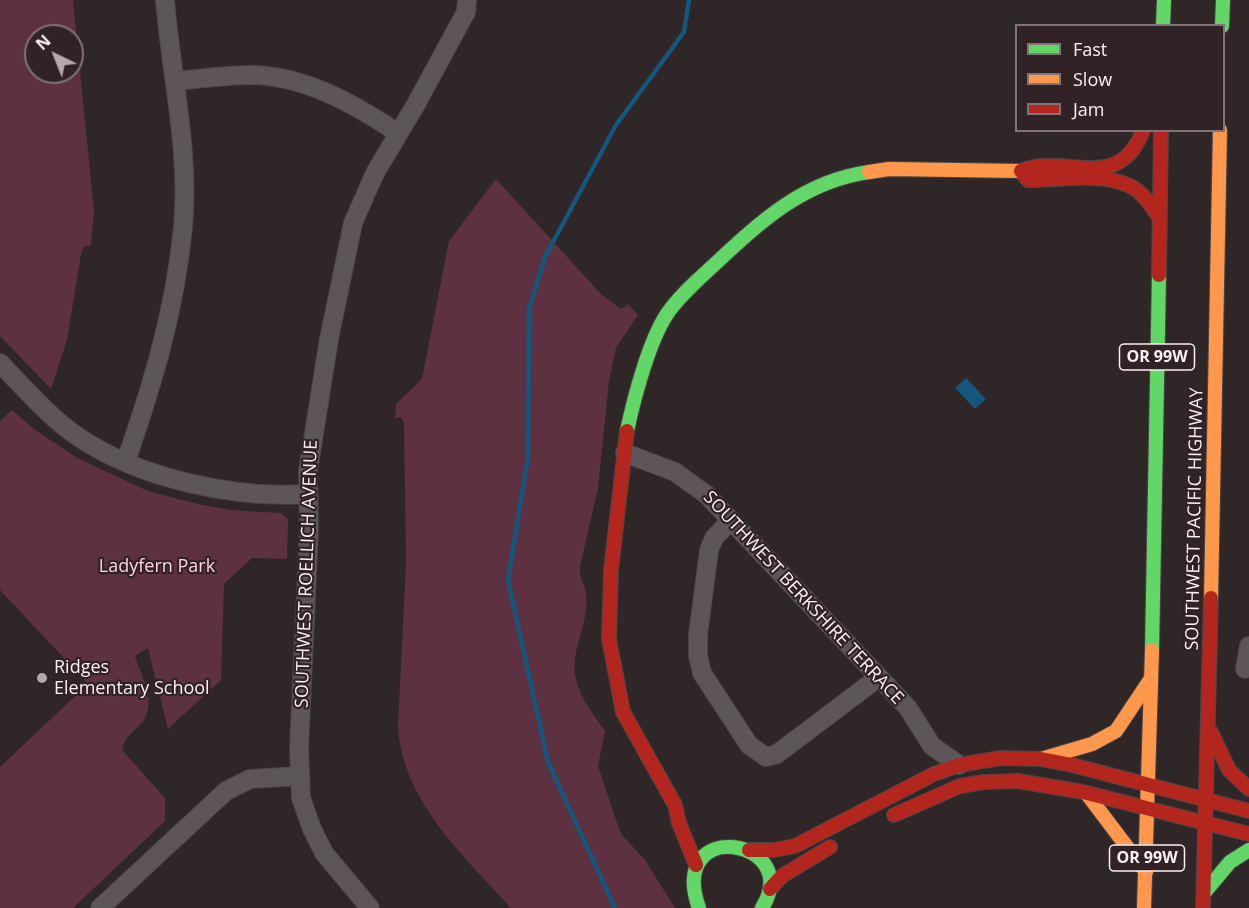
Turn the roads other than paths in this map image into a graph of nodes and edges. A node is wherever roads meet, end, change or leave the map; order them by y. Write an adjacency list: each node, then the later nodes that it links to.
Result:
1 (165, 0): 7 (street)
2 (467, 0): 11 (street, SOUTHWEST ROELLICH AVENUE)
3 (1164, 0): 5 (main road)
4 (1223, 0): 6 (main road)
5 (1163, 24)
6 (1222, 24)
7 (176, 81): 11 (street); 16 (street)
8 (1142, 132): 12 (main road)
9 (1161, 132): 13 (main road, OR 99W)
10 (1220, 132): 23 (main road, SOUTHWEST PACIFIC HIGHWAY / OR 99W)
11 (398, 133): 17 (street, SOUTHWEST ROELLICH AVENUE)
12 (1021, 171): 13 (main road); 15 (main road)
13 (1159, 217): 22 (main road, OR 99W)
14 (0, 363): 16 (street)
15 (625, 453): 18 (street, SOUTHWEST BERKSHIRE TERRACE); 33 (main road)
16 (126, 461): 17 (street)
17 (308, 494): 27 (street, SOUTHWEST ROELLICH AVENUE)
18 (731, 520): 21 (street, SOUTHWEST BERKSHIRE TERRACE); 21 (street)
19 (1249, 646): 20 (street)
20 (1245, 669)
21 (879, 677): 24 (street, SOUTHWEST BERKSHIRE TERRACE)
22 (1151, 678): 25 (main road); 29 (main road, OR 99W)
23 (1209, 728): 30 (main road); 32 (main road, SOUTHWEST PACIFIC HIGHWAY / OR 99W)
24 (932, 746): 26 (street, SOUTHWEST BERKSHIRE TERRACE); 28 (street)
25 (1041, 759): 26 (main road); 29 (main road)
26 (959, 765): 28 (main road)
27 (299, 776): 49 (street, SOUTHWEST ROELLICH AVENUE); 50 (street)
28 (924, 778): 43 (main road)
29 (1150, 785): 32 (main road); 34 (main road, OR 99W)
30 (1249, 789)
31 (1087, 794): 34 (main road); 38 (main road); 46 (main road)
32 (1207, 800): 35 (main road); 37 (main road, SOUTHWEST PACIFIC HIGHWAY / OR 99W)
33 (675, 805): 36 (main road); 45 (main road)
34 (1149, 808): 37 (main road); 46 (main road, OR 99W)
35 (1249, 811)
36 (694, 820)
37 (1207, 822): 40 (main road); 47 (main road, SOUTHWEST PACIFIC HIGHWAY / OR 99W)
38 (878, 823)
39 (708, 834): 42 (main road)
40 (1249, 834)
41 (840, 842): 48 (main road)
42 (725, 846): 43 (main road); 45 (main road)
43 (749, 850): 48 (main road)
44 (1249, 850): 47 (main road)
45 (696, 865): 51 (main road)
46 (1146, 872): 52 (main road, OR 99W)
47 (1204, 893): 53 (main road, SOUTHWEST PACIFIC HIGHWAY / OR 99W)
48 (766, 902)
49 (358, 904)
50 (100, 908)
51 (699, 908)
52 (1144, 908)
53 (1203, 908)

